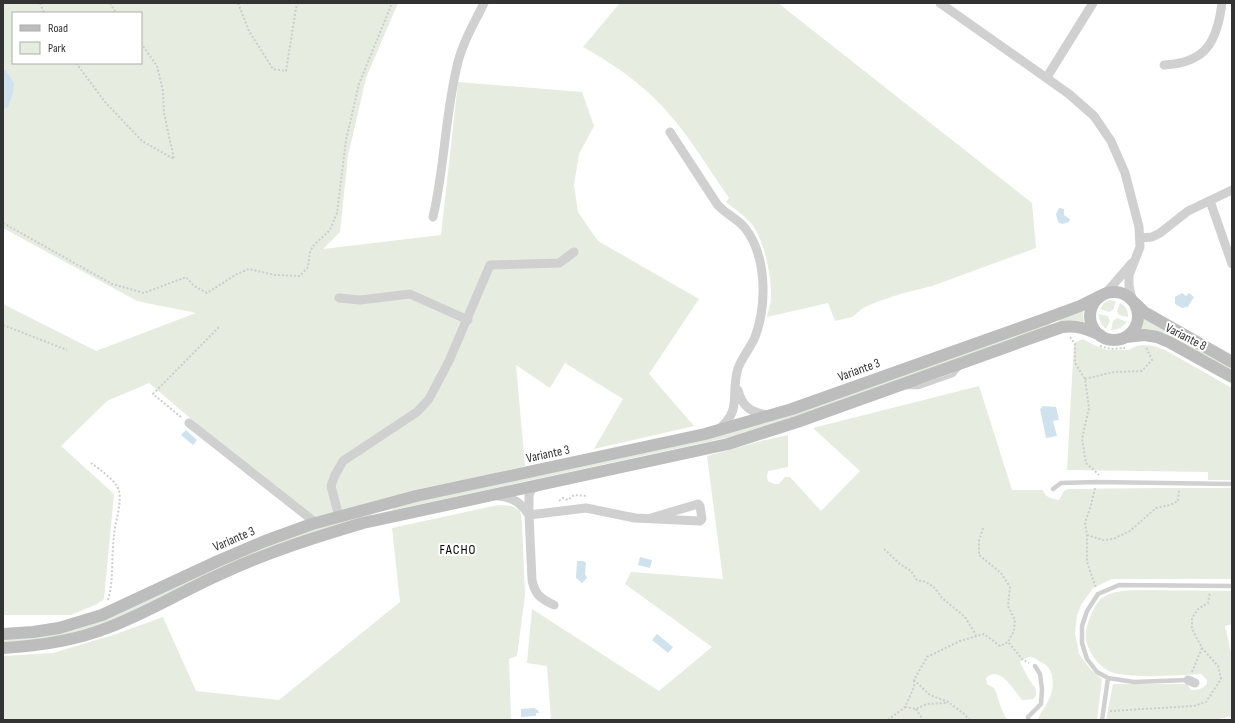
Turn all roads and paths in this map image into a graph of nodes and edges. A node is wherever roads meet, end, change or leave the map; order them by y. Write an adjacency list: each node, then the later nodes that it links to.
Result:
1 (110, 3): 9 (path)
2 (238, 3): 3 (path)
3 (298, 3)
4 (392, 3): 18 (path)
5 (484, 3): 17 (street)
6 (940, 3): 13 (street)
7 (1093, 3): 13 (street)
8 (1222, 3): 12 (street)
9 (115, 12)
10 (142, 44): 11 (path)
11 (77, 64)
12 (1164, 65)
13 (1047, 77): 19 (street)
14 (670, 132): 36 (street)
15 (1232, 190): 16 (street)
16 (1210, 201): 19 (street); 22 (street)
17 (433, 217)
18 (3, 223)
19 (1140, 238): 21 (street)
20 (574, 252): 26 (street)
21 (1137, 258): 23 (street); 25 (street)
22 (1232, 264)
23 (1102, 295): 25 (main road); 30 (main road); 38 (main road, Variante 3)
24 (339, 298): 26 (street)
25 (1134, 301): 31 (main road); 34 (main road, Variante 8)
26 (468, 320): 49 (street)
27 (3, 325): 33 (path)
28 (220, 326): 39 (path)
29 (1068, 332): 37 (path)
30 (1098, 340): 31 (main road); 31 (path); 44 (main road, Variante 3)
31 (1127, 342): 35 (main road, Variante 8)
32 (1145, 343): 37 (path)
33 (67, 350)
34 (1232, 362)
35 (1232, 377)
36 (736, 378): 38 (street); 40 (street)
37 (1085, 379): 42 (path)
38 (770, 416): 40 (main road, Variante 3)
39 (189, 423): 51 (street)
40 (716, 431): 49 (main road, Variante 3)
41 (91, 463): 58 (path)
42 (1096, 482): 43 (lane); 46 (lane); 53 (path)
43 (1180, 482): 45 (lane); 53 (path)
44 (538, 484): 47 (main road, Variante 3); 48 (street)
45 (1232, 484)
46 (1053, 488)
47 (490, 495): 48 (street); 62 (main road, Variante 3)
48 (529, 515): 50 (street); 57 (street)
49 (339, 517): 51 (main road, Variante 3)
50 (651, 518): 50 (street)
51 (316, 523): 58 (main road, Variante 3)
52 (983, 528): 61 (path)
53 (1087, 535): 56 (path)
54 (884, 549): 60 (path)
55 (1232, 586): 56 (lane)
56 (1098, 594): 65 (lane)
57 (554, 605)
58 (109, 612): 59 (main road, Variante 3)
59 (3, 634)
60 (976, 635): 61 (path); 66 (path)
61 (1008, 642): 64 (path)
62 (3, 648)
63 (1202, 648): 67 (path)
64 (1034, 666): 74 (lane)
65 (1108, 678): 67 (lane); 75 (lane)
66 (914, 680): 68 (path); 69 (path)
67 (1192, 681)
68 (948, 702): 70 (path); 73 (path)
69 (905, 707): 70 (path); 71 (path)
70 (916, 709): 72 (path)
71 (888, 720)
72 (923, 720)
73 (970, 720)
74 (1028, 720)
75 (1102, 720)

